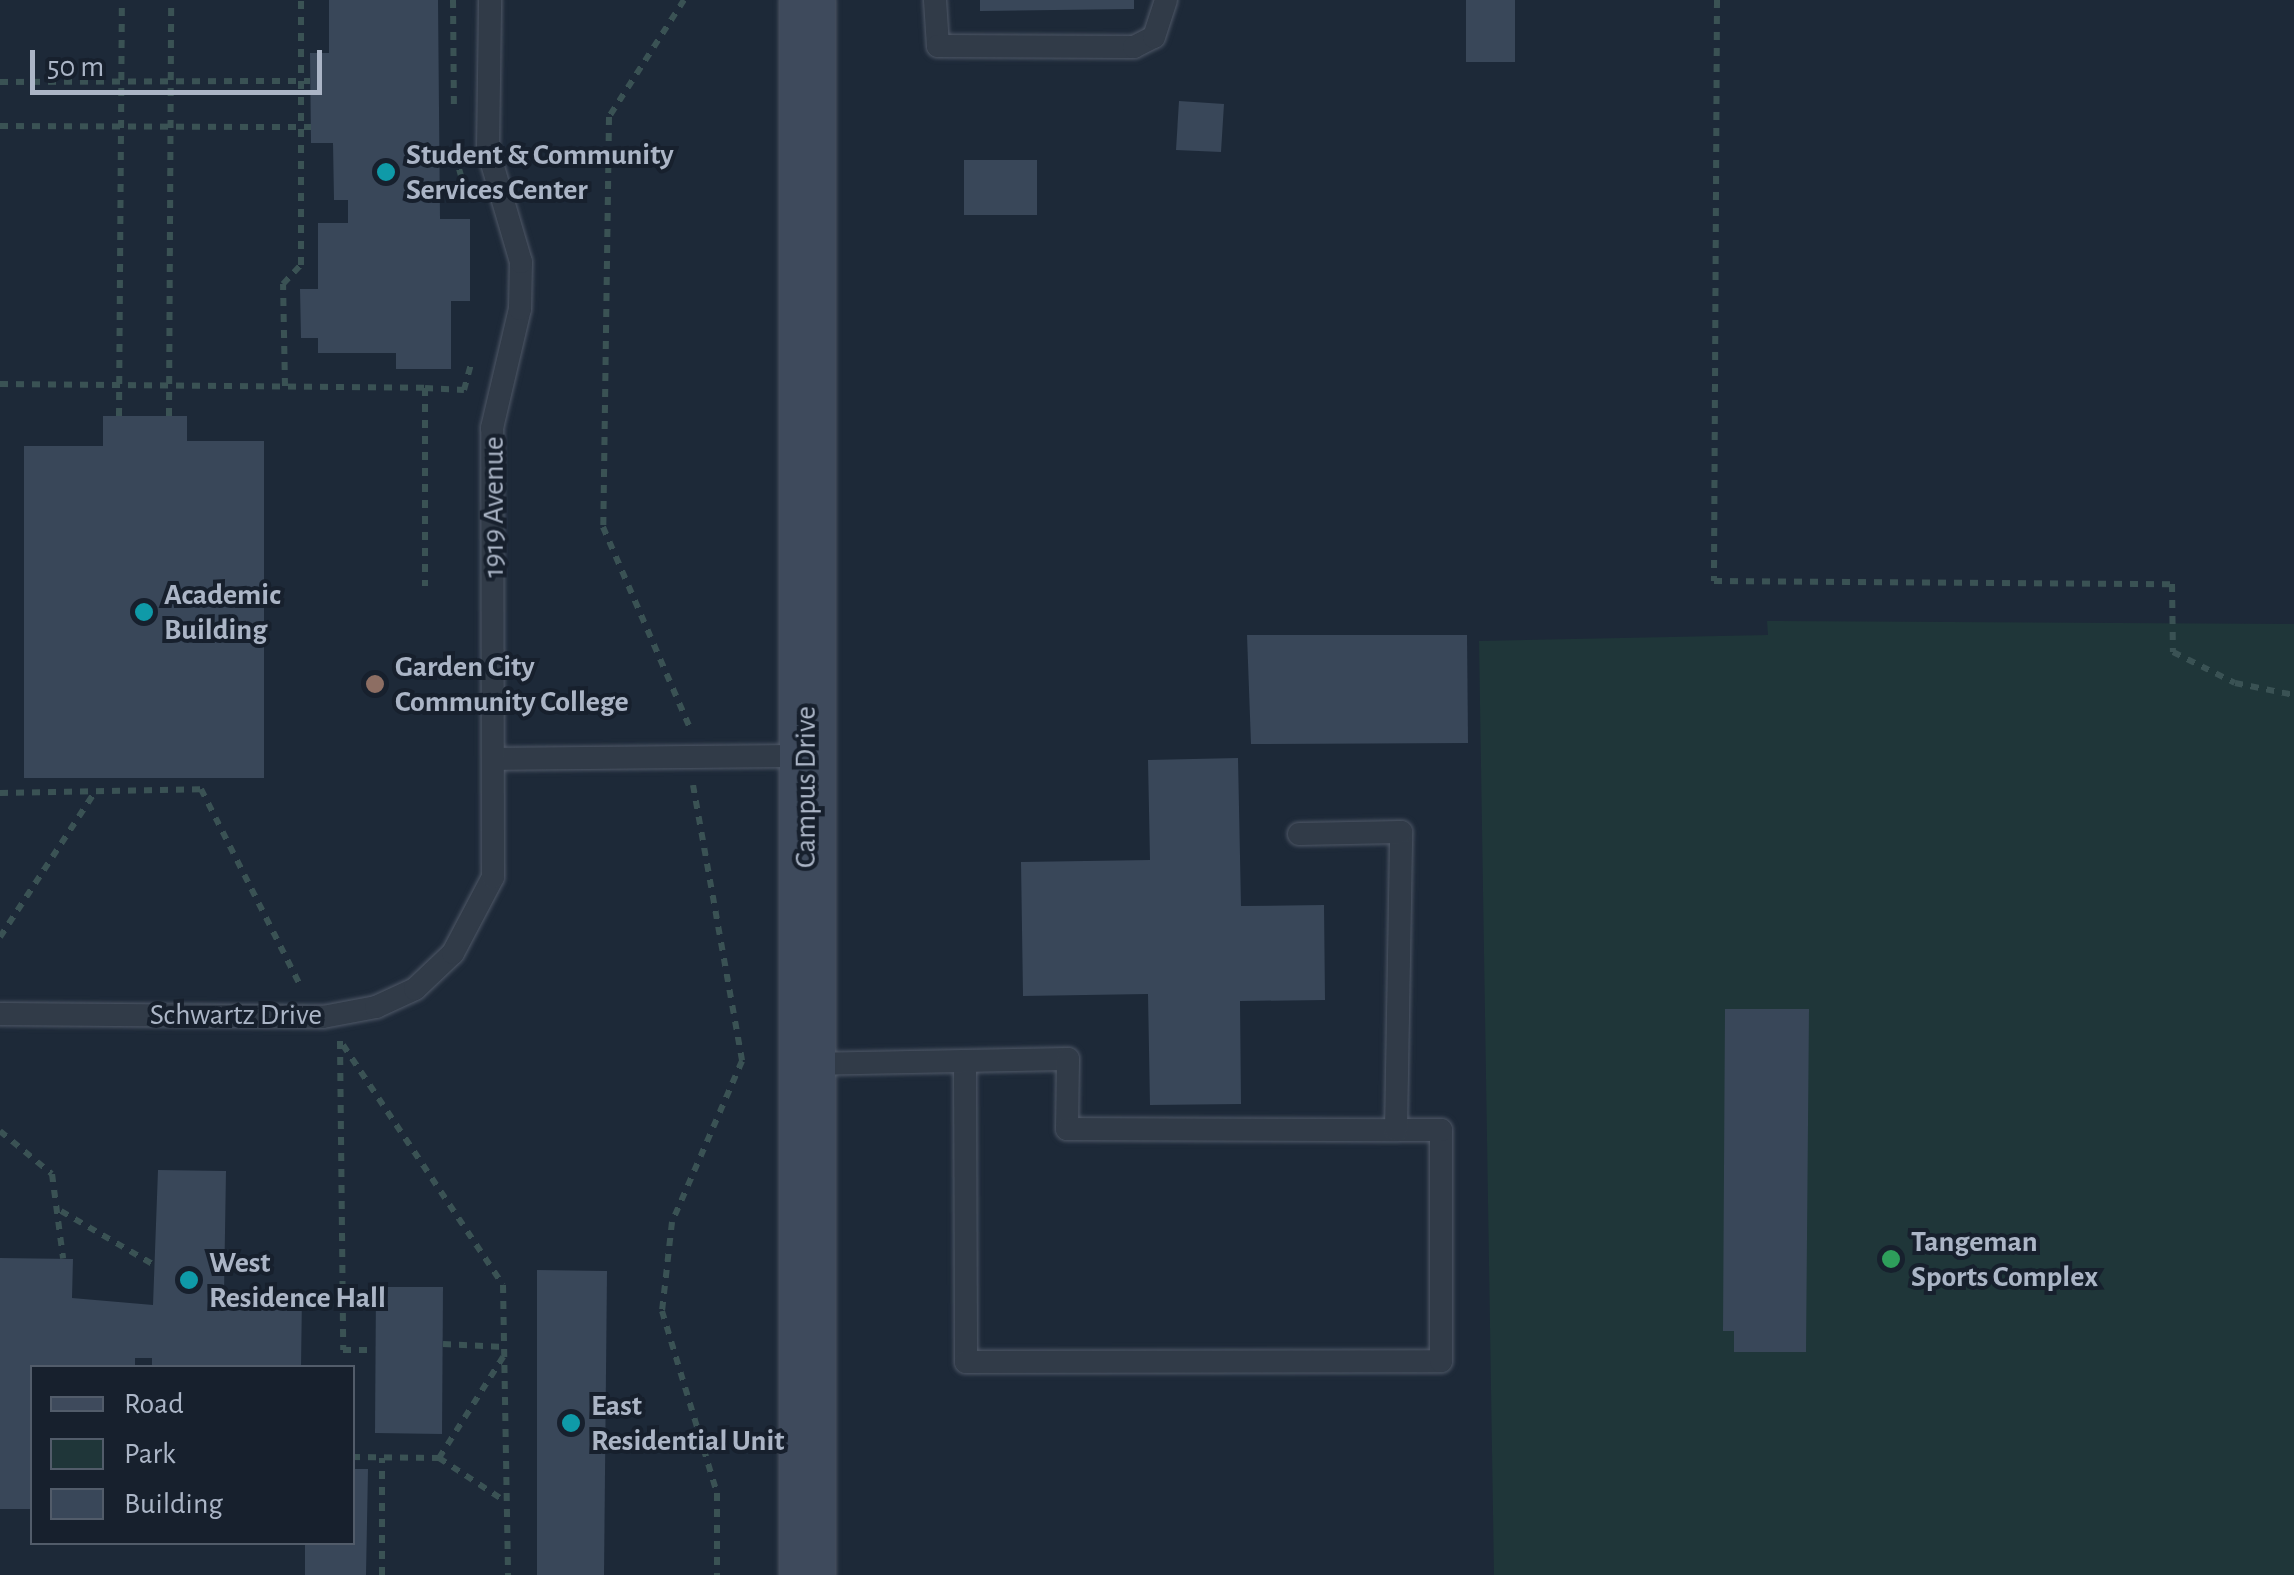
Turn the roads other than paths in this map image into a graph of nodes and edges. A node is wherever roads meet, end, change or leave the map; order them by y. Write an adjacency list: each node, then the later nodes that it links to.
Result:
1 (490, 0): 6 (lane, 1919 Avenue)
2 (807, 0): 5 (main road, Campus Drive)
3 (934, 0): 4 (lane)
4 (1166, 0)
5 (806, 756): 6 (lane); 11 (main road, Campus Drive)
6 (496, 759): 8 (lane, 1919 Avenue)
7 (1299, 834): 12 (lane)
8 (454, 953): 9 (lane, Schwartz Drive)
9 (0, 1014)
10 (964, 1060): 11 (lane); 12 (lane); 12 (lane)
11 (806, 1064): 13 (main road, Campus Drive)
12 (1396, 1130)
13 (807, 1575)

